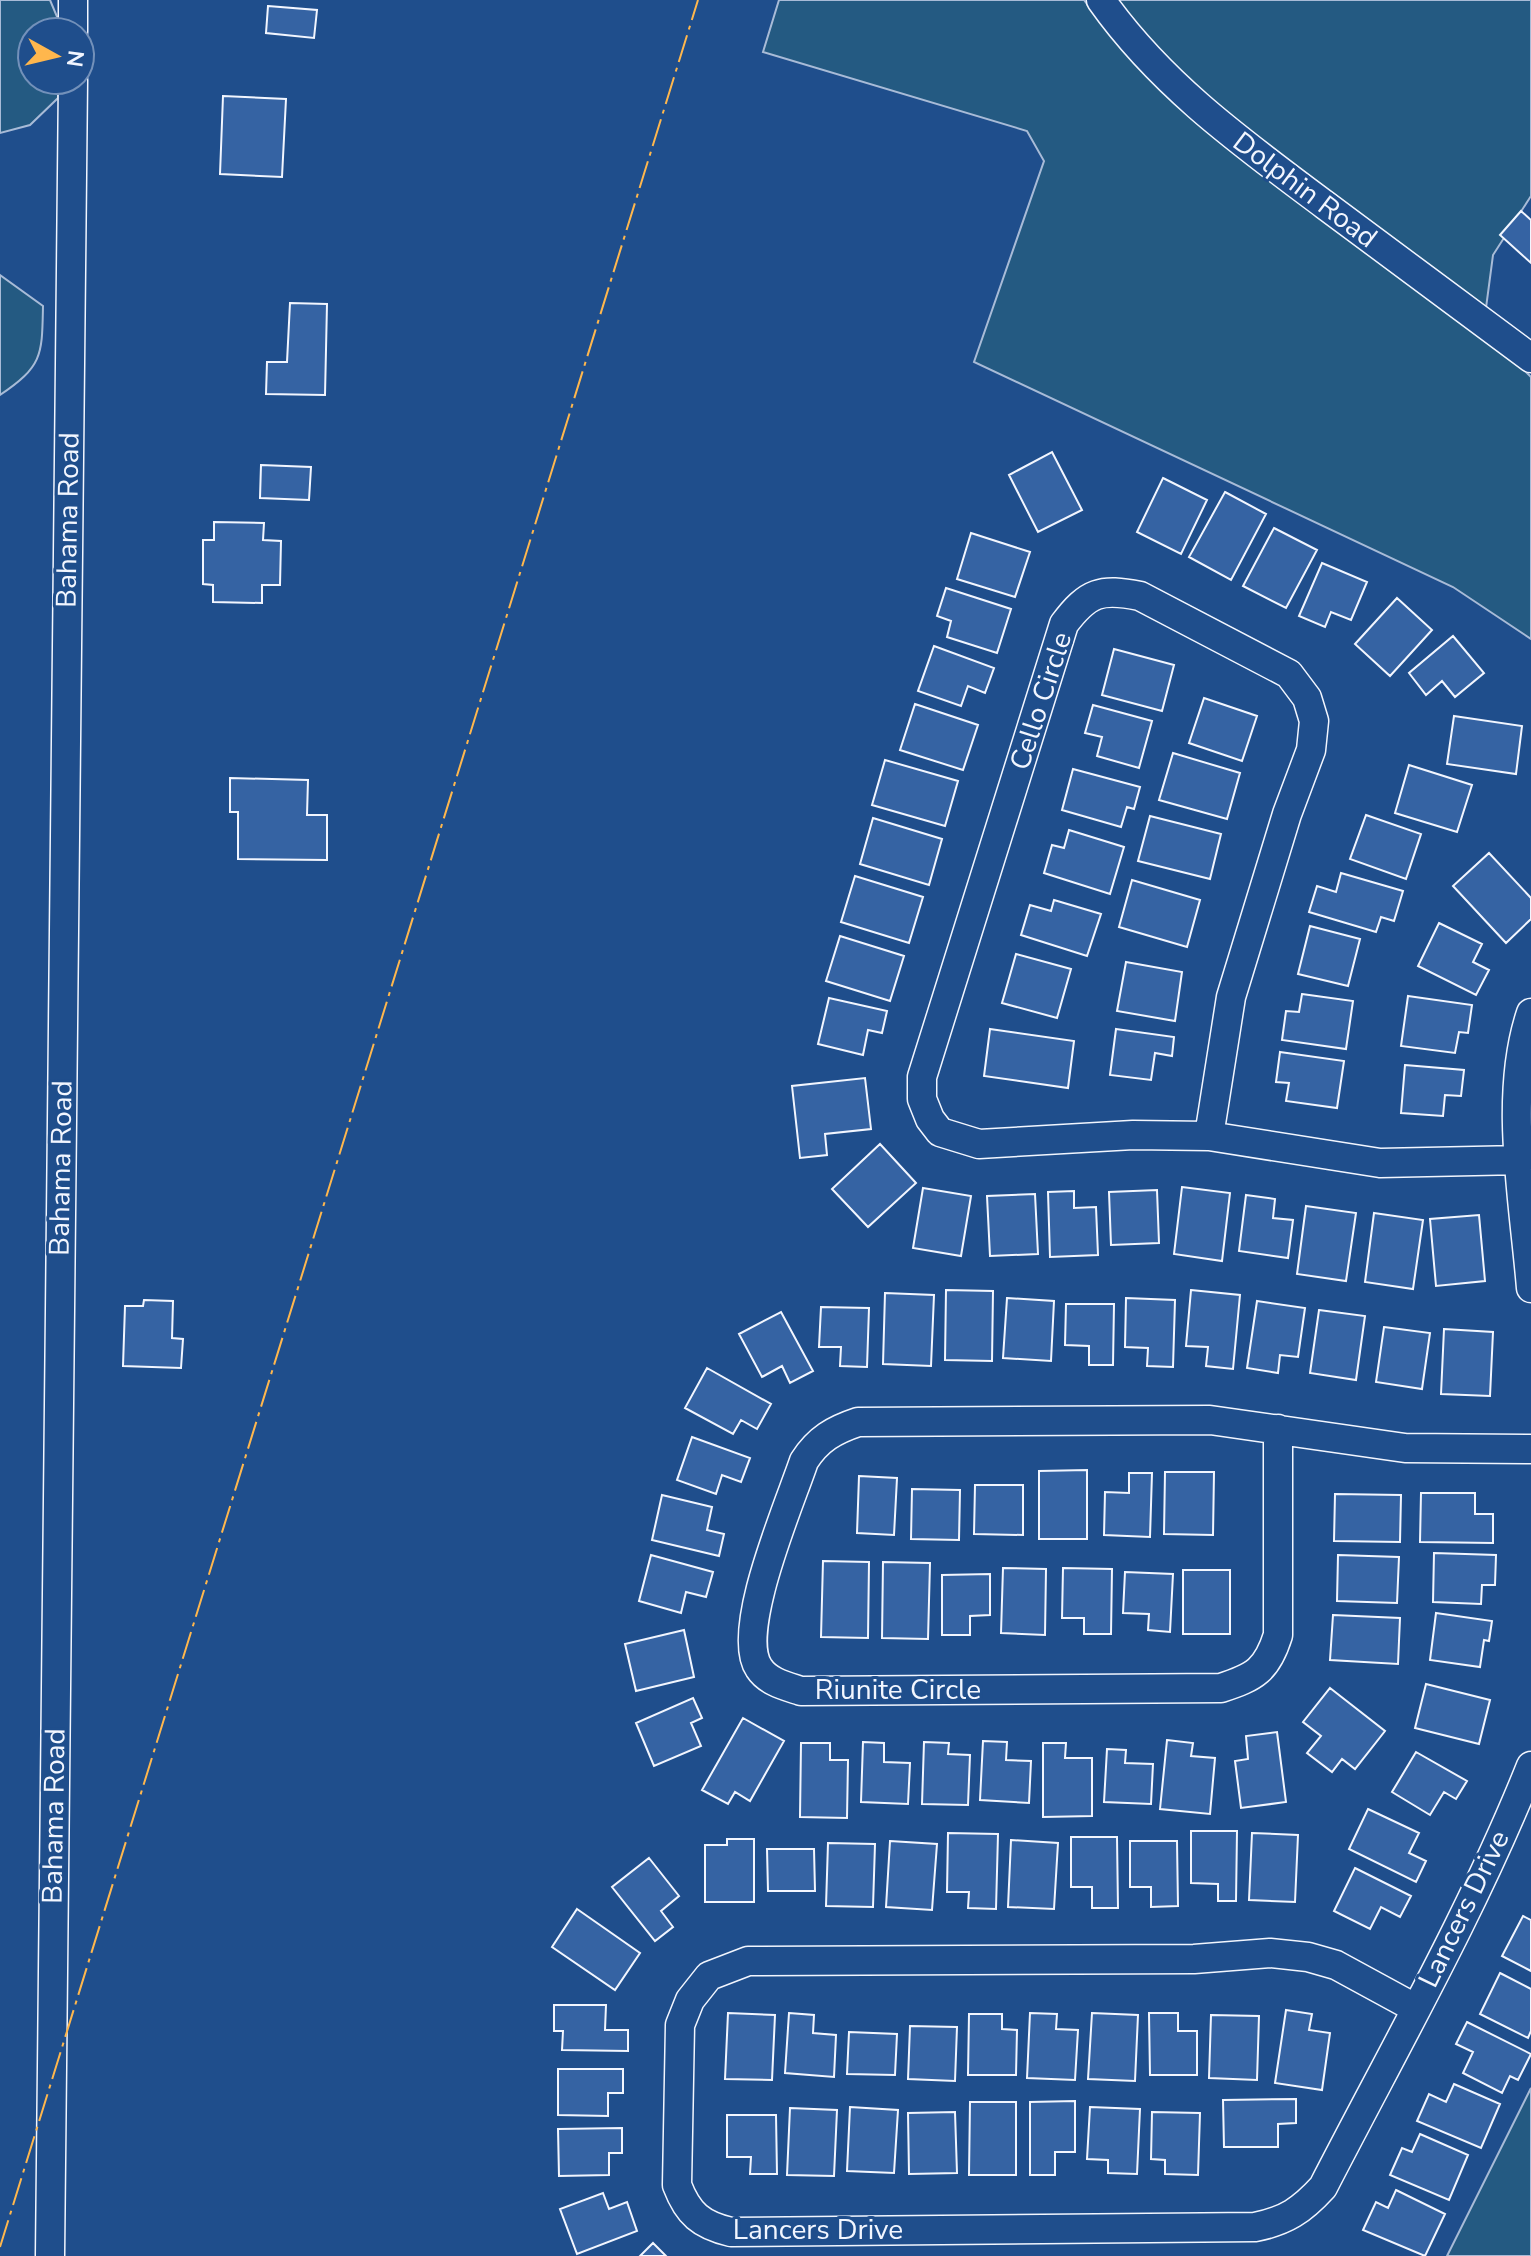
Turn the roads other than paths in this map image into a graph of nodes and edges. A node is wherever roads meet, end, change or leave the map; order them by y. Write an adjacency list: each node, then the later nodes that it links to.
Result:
1 (1101, 0): 3 (street, Dolphin Road)
2 (73, 96): 12 (street, Bahama Road)
3 (1531, 358)
4 (1531, 1013): 6 (street)
5 (1209, 1136): 5 (street, Cello Circle); 6 (street, Cello Circle)
6 (1521, 1160): 7 (street)
7 (1531, 1288)
8 (1278, 1429): 8 (street, Riunite Circle); 9 (street, Riunite Circle)
9 (1531, 1449)
10 (1531, 1766): 11 (street, Lancers Drive)
11 (1415, 2008): 11 (street, Lancers Drive)
12 (50, 2256)

